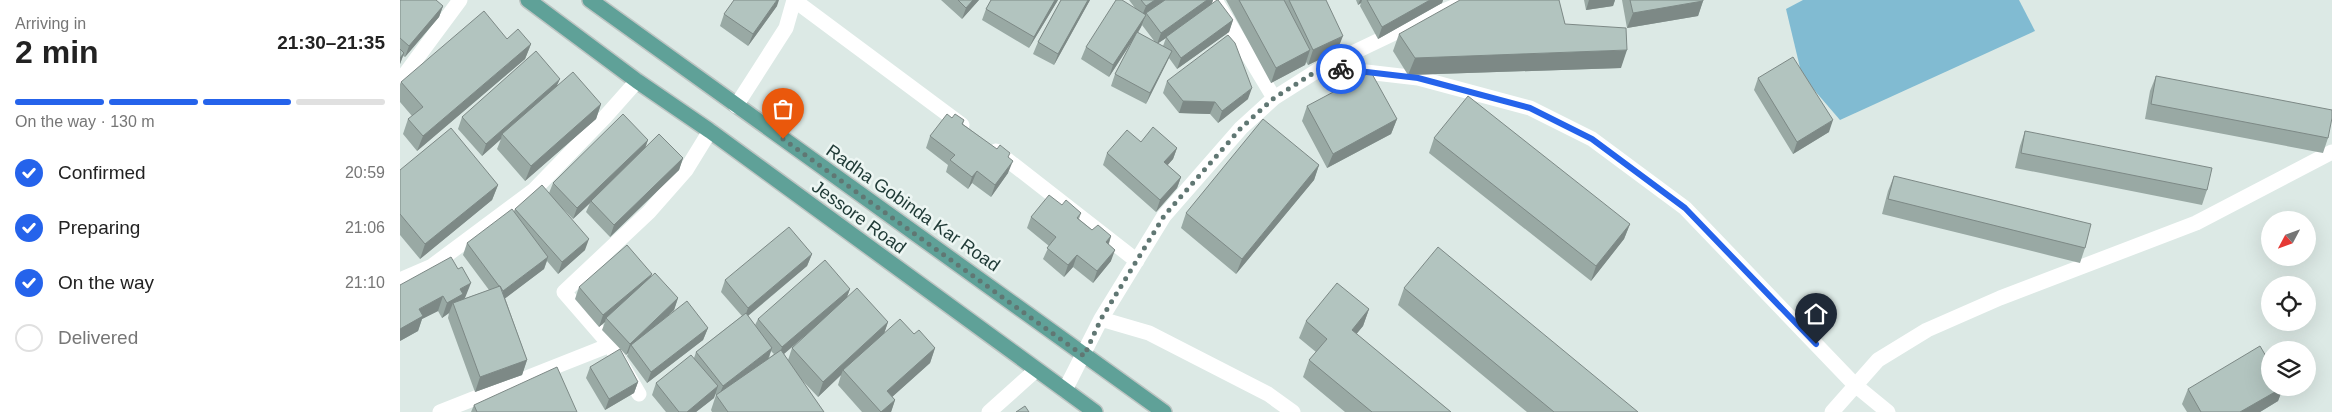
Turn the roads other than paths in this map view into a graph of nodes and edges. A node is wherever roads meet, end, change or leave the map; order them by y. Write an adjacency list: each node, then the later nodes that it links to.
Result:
1 (460, 0): 10 (street)
2 (528, 0): 11 (main road, Jessore Road)
3 (590, 0): 13 (main road, Radha Gobinda Kar Road)
4 (794, 0): 13 (street); 16 (street)
5 (1215, 0): 12 (street)
6 (1471, 0): 8 (street)
7 (1338, 39): 8 (street)
8 (1346, 55): 9 (street)
9 (1323, 67): 12 (street); 22 (street)
10 (400, 81)
11 (637, 81): 14 (main road, Jessore Road); 17 (street)
12 (1274, 98): 16 (street)
13 (736, 106): 20 (main road, Radha Gobinda Kar Road)
14 (710, 131): 19 (street); 21 (main road, Jessore Road)
15 (2332, 152): 22 (street)
16 (1136, 261): 18 (street)
17 (400, 280)
18 (1101, 319): 20 (street); 29 (street)
19 (610, 346): 24 (street); 25 (street)
20 (1084, 356): 23 (street); 28 (main road, Radha Gobinda Kar Road)
21 (1036, 370): 23 (main road, Jessore Road); 26 (street)
22 (1855, 385): 30 (street); 31 (street)
23 (1065, 390): 27 (main road, Jessore Road)
24 (639, 394)
25 (440, 412)
26 (989, 412)
27 (1095, 412)
28 (1164, 412)
29 (1293, 412)
30 (1832, 412)
31 (1888, 412)

